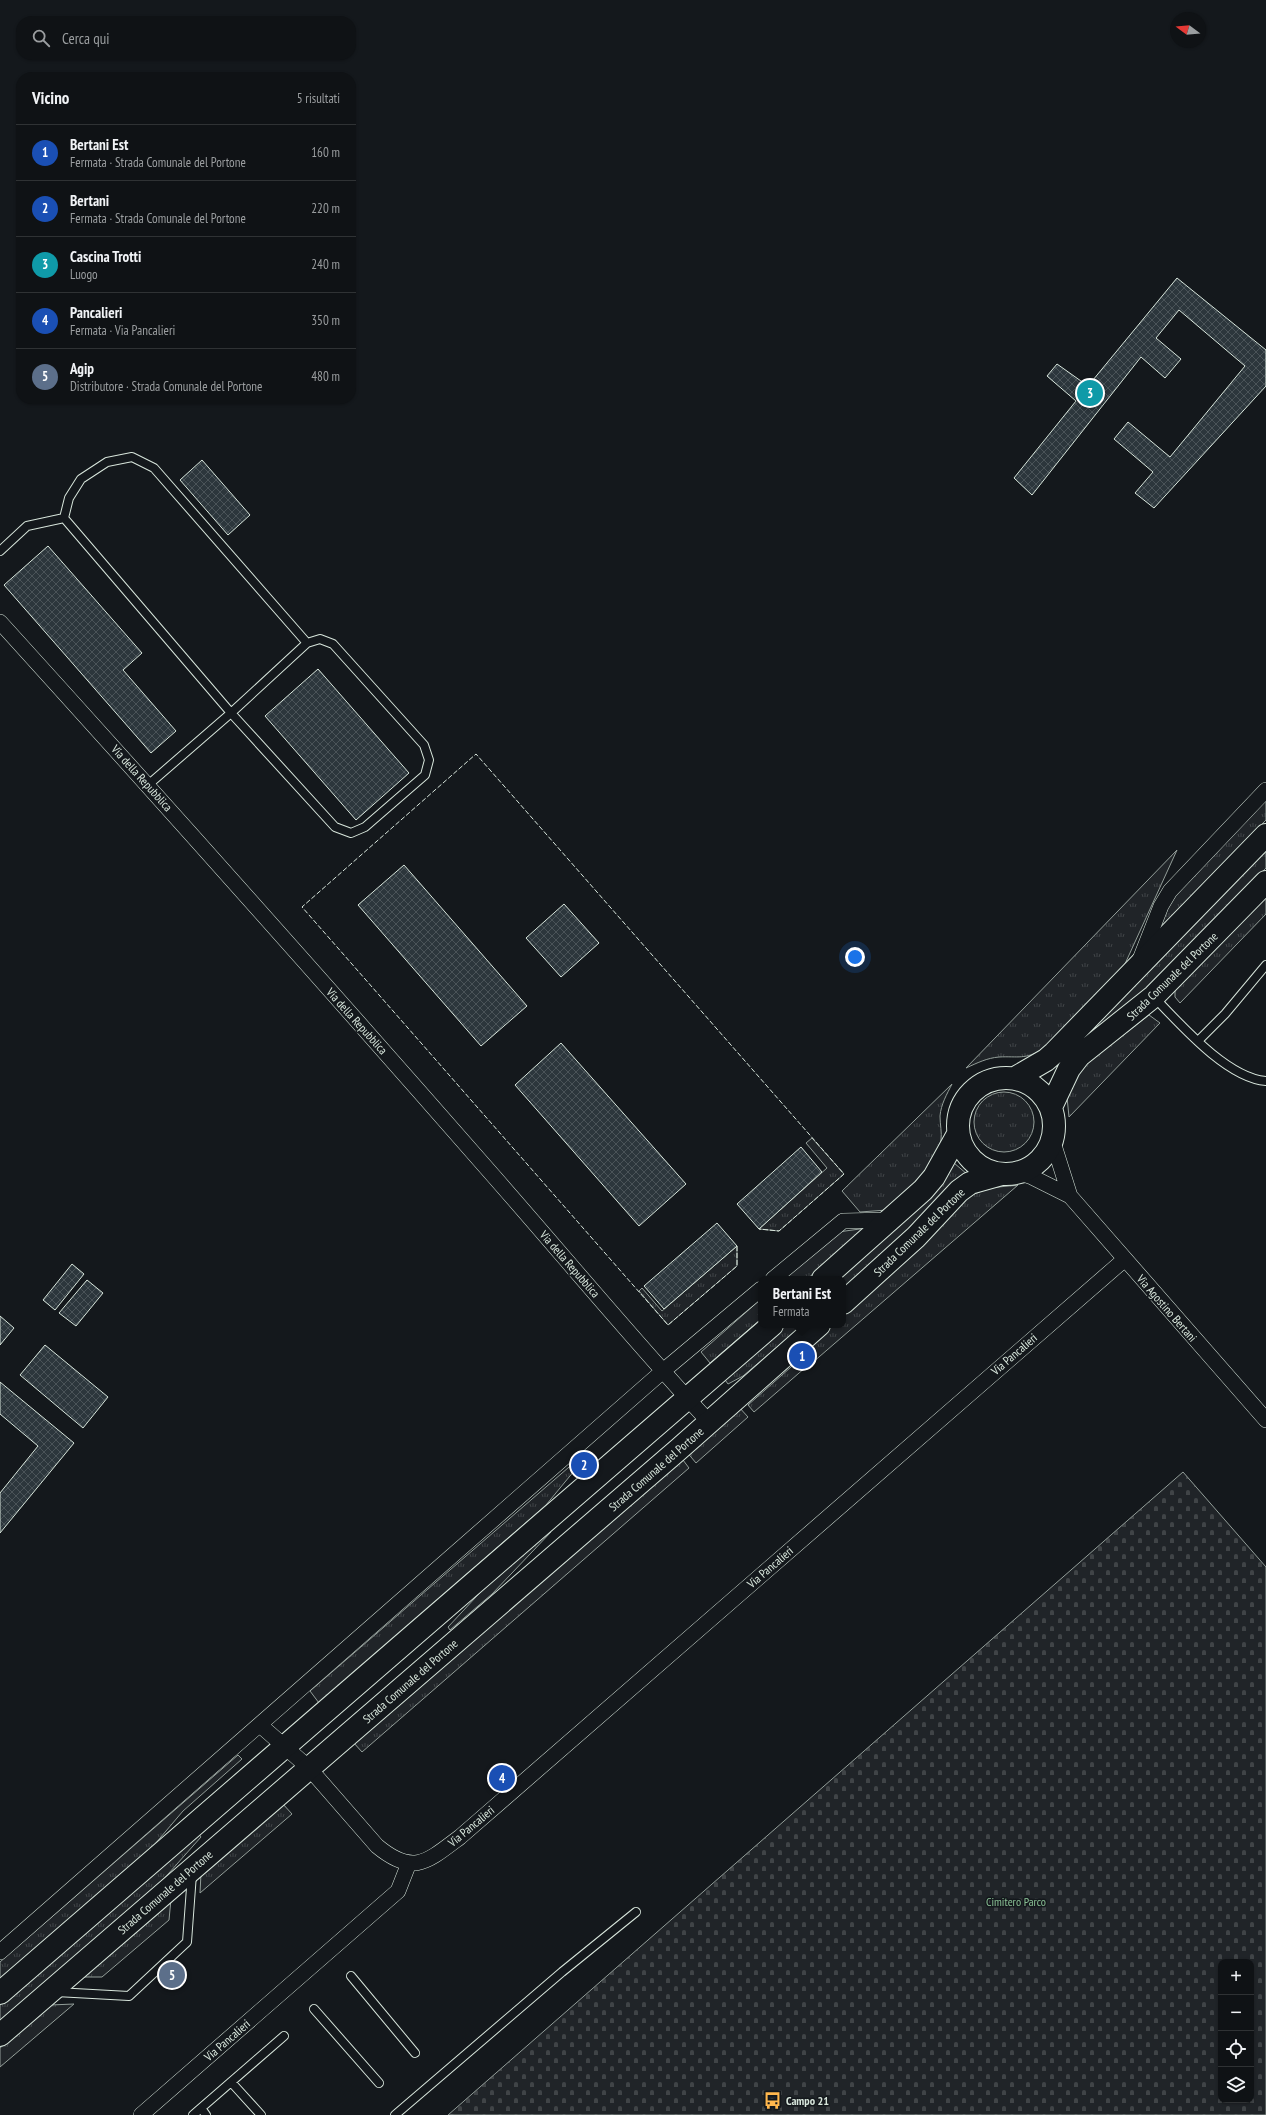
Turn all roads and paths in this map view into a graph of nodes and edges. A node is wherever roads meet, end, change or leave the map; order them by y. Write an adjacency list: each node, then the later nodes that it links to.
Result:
1 (64, 518): 2 (lane); 4 (lane); 5 (lane)
2 (0, 551)
3 (0, 622): 6 (street, Via della Repubblica)
4 (307, 643): 5 (lane); 5 (lane)
5 (231, 713): 6 (lane)
6 (148, 785): 29 (street, Via della Repubblica)
7 (1266, 790): 11 (street)
8 (1266, 835): 11 (street)
9 (1266, 882): 12 (street, Strada Comunale del Portone)
10 (1266, 964): 13 (lane)
11 (1138, 966): 14 (street)
12 (1154, 996): 13 (lane); 16 (street, Strada Comunale del Portone)
13 (1198, 1040): 15 (lane)
14 (1015, 1078): 16 (street); 17 (street)
15 (1266, 1081)
16 (1051, 1107): 18 (street)
17 (958, 1134): 19 (street); 21 (street)
18 (1052, 1139): 19 (street); 20 (street, Via Agostino Bertani)
19 (1011, 1174): 20 (street, Via Agostino Bertani); 26 (street, Strada Comunale del Portone)
20 (1070, 1196): 22 (street, Via Agostino Bertani)
21 (889, 1220): 23 (street); 24 (street)
22 (1125, 1259): 31 (street, Via Agostino Bertani); 36 (street, Via Pancalieri)
23 (777, 1276)
24 (826, 1276)
25 (758, 1292): 29 (street)
26 (846, 1300)
27 (769, 1328): 30 (street)
28 (816, 1328): 32 (street, Strada Comunale del Portone)
29 (663, 1372): 30 (street, Via della Repubblica); 33 (street)
30 (688, 1399): 32 (street, Via della Repubblica); 34 (street)
31 (1266, 1420)
32 (710, 1422): 35 (street, Strada Comunale del Portone)
33 (260, 1725): 34 (street); 39 (street)
34 (285, 1747): 35 (street); 42 (street)
35 (309, 1768): 36 (street); 37 (street, Strada Comunale del Portone)
36 (409, 1863): 50 (street, Via Pancalieri)
37 (192, 1869): 41 (street, Strada Comunale del Portone); 41 (lane)
38 (636, 1912): 54 (lane)
39 (0, 1952)
40 (351, 1976): 46 (lane)
41 (50, 1992): 44 (street, Strada Comunale del Portone)
42 (0, 1993)
43 (314, 2009): 48 (lane)
44 (0, 2035)
45 (284, 2036): 47 (lane)
46 (415, 2053)
47 (232, 2082): 49 (lane); 53 (lane)
48 (379, 2083)
49 (201, 2108): 51 (lane); 52 (lane)
50 (141, 2115)
51 (193, 2115)
52 (206, 2115)
53 (261, 2115)
54 (395, 2115)

